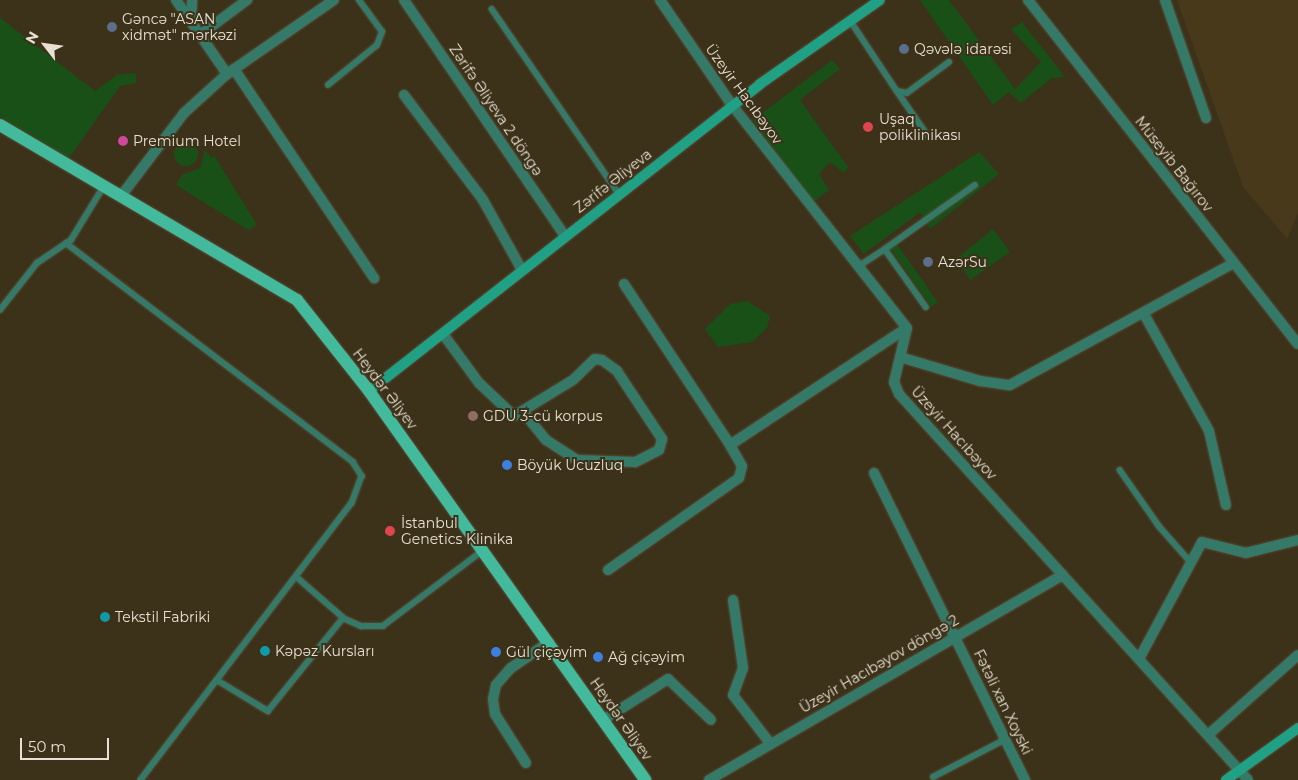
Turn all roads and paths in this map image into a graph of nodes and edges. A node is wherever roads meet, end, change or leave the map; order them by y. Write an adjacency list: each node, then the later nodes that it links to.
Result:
1 (176, 0): 13 (street)
2 (192, 0): 13 (street)
3 (247, 0): 14 (street)
4 (334, 0): 16 (street)
5 (359, 0): 17 (lane)
6 (404, 0): 28 (street, Zərifə Əliyeva 2 döngə)
7 (660, 0): 20 (street, Üzeyir Hacıbəyov)
8 (880, 0): 12 (street, Zərifə Əliyeva)
9 (1028, 0): 31 (street, Müseyib Bağırov)
10 (1165, 0): 21 (street)
11 (492, 9): 26 (lane)
12 (850, 20): 18 (lane); 20 (street, Zərifə Əliyeva)
13 (191, 22): 14 (street)
14 (200, 35): 16 (street)
15 (948, 62): 18 (lane)
16 (230, 71): 27 (street); 34 (street)
17 (328, 84)
18 (897, 91): 23 (lane)
19 (404, 95): 33 (street)
20 (732, 106): 26 (street, Zərifə Əliyeva); 32 (street, Üzeyir Hacıbəyov)
21 (1206, 118)
22 (0, 125): 25 (main road, Heydər Əliyev)
23 (928, 136)
24 (974, 185): 30 (lane)
25 (104, 186): 27 (main road, Heydər Əliyev); 29 (lane)
26 (619, 194): 28 (street, Zərifə Əliyeva)
27 (121, 196): 43 (main road, Heydər Əliyev)
28 (565, 236): 33 (street, Zərifə Əliyeva)
29 (66, 244): 37 (lane); 54 (lane)
30 (884, 249): 32 (lane); 36 (lane)
31 (1234, 263): 38 (street); 41 (street, Müseyib Bağırov)
32 (859, 266): 39 (street, Üzeyir Hacıbəyov)
33 (522, 270): 40 (street, Zərifə Əliyeva)
34 (374, 278)
35 (624, 284): 45 (street)
36 (926, 306)
37 (0, 310)
38 (1144, 314): 42 (street); 48 (street)
39 (907, 328): 42 (street, Üzeyir Hacıbəyov); 45 (street)
40 (443, 334): 43 (street, Zərifə Əliyeva); 44 (street)
41 (1298, 344)
42 (900, 357): 53 (street, Üzeyir Hacıbəyov)
43 (369, 391): 50 (main road, Heydər Əliyev)
44 (524, 414): 44 (street)
45 (730, 445): 52 (street)
46 (1120, 470): 51 (lane)
47 (874, 472): 57 (street, Fətəli xan Xoyski)
48 (1226, 505)
49 (1298, 540): 51 (street)
50 (484, 550): 56 (lane); 58 (main road, Heydər Əliyev)
51 (1189, 560): 60 (street)
52 (608, 570)
53 (1063, 575): 57 (street, Üzeyir Hacıbəyov döngə 2); 60 (street, Üzeyir Hacıbəyov)
54 (296, 577): 56 (lane); 61 (lane)
55 (733, 600): 67 (street)
56 (343, 618): 61 (lane)
57 (956, 636): 66 (street, Fətəli xan Xoyski); 67 (street, Üzeyir Hacıbəyov döngə 2)
58 (550, 642): 62 (main road, Heydər Əliyev); 68 (street)
59 (1298, 655): 65 (street)
60 (1139, 659): 65 (street, Üzeyir Hacıbəyov)
61 (217, 680): 71 (lane)
62 (603, 720): 63 (street); 72 (main road, Heydər Əliyev)
63 (711, 720)
64 (1298, 728): 69 (street)
65 (1208, 736): 69 (street, Üzeyir Hacıbəyov)
66 (1006, 739): 70 (lane); 74 (street, Fətəli xan Xoyski)
67 (769, 742): 73 (street, Üzeyir Hacıbəyov döngə 2)
68 (526, 763)
69 (1239, 770): 75 (street); 76 (street, Üzeyir Hacıbəyov)
70 (933, 777)
71 (141, 780)
72 (645, 780)
73 (709, 780)
74 (1026, 780)
75 (1226, 780)
76 (1248, 780)

